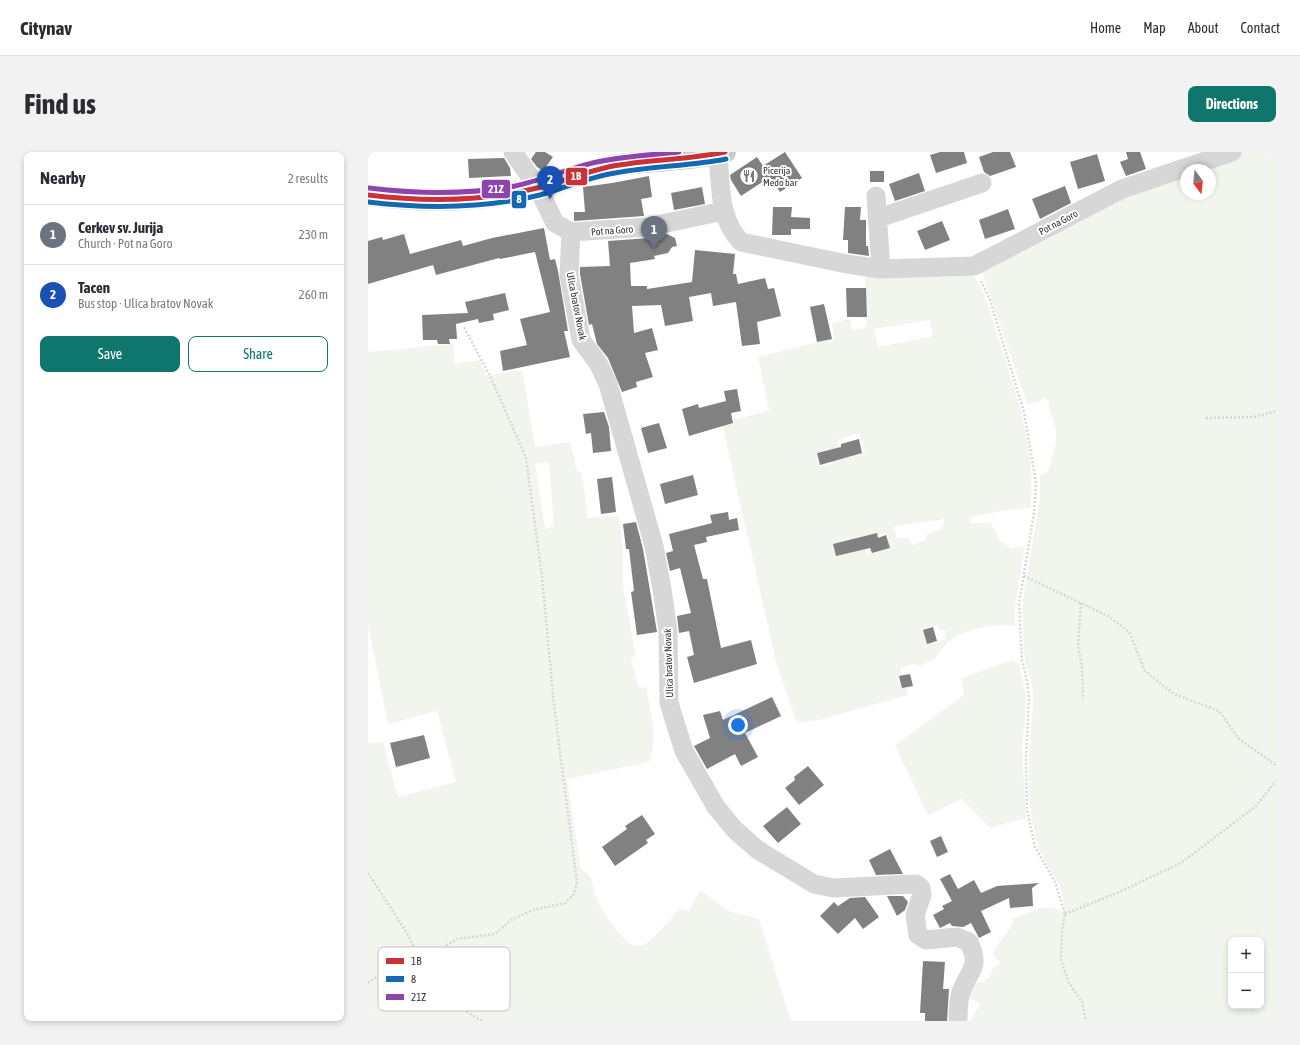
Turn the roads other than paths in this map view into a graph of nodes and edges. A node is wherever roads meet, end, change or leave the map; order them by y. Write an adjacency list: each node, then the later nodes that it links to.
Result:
1 (514, 152): 5 (street)
2 (1232, 152): 11 (street, Pot na Goro)
3 (722, 153): 5 (main road); 8 (street, Pot na Goro)
4 (982, 183): 9 (street)
5 (538, 188): 6 (main road); 10 (street)
6 (368, 195)
7 (876, 196): 9 (street)
8 (723, 210): 10 (street, Pot na Goro); 11 (street, Pot na Goro)
9 (879, 218): 11 (street)
10 (571, 232): 12 (street, Ulica bratov Novak)
11 (881, 269)
12 (958, 1021)

